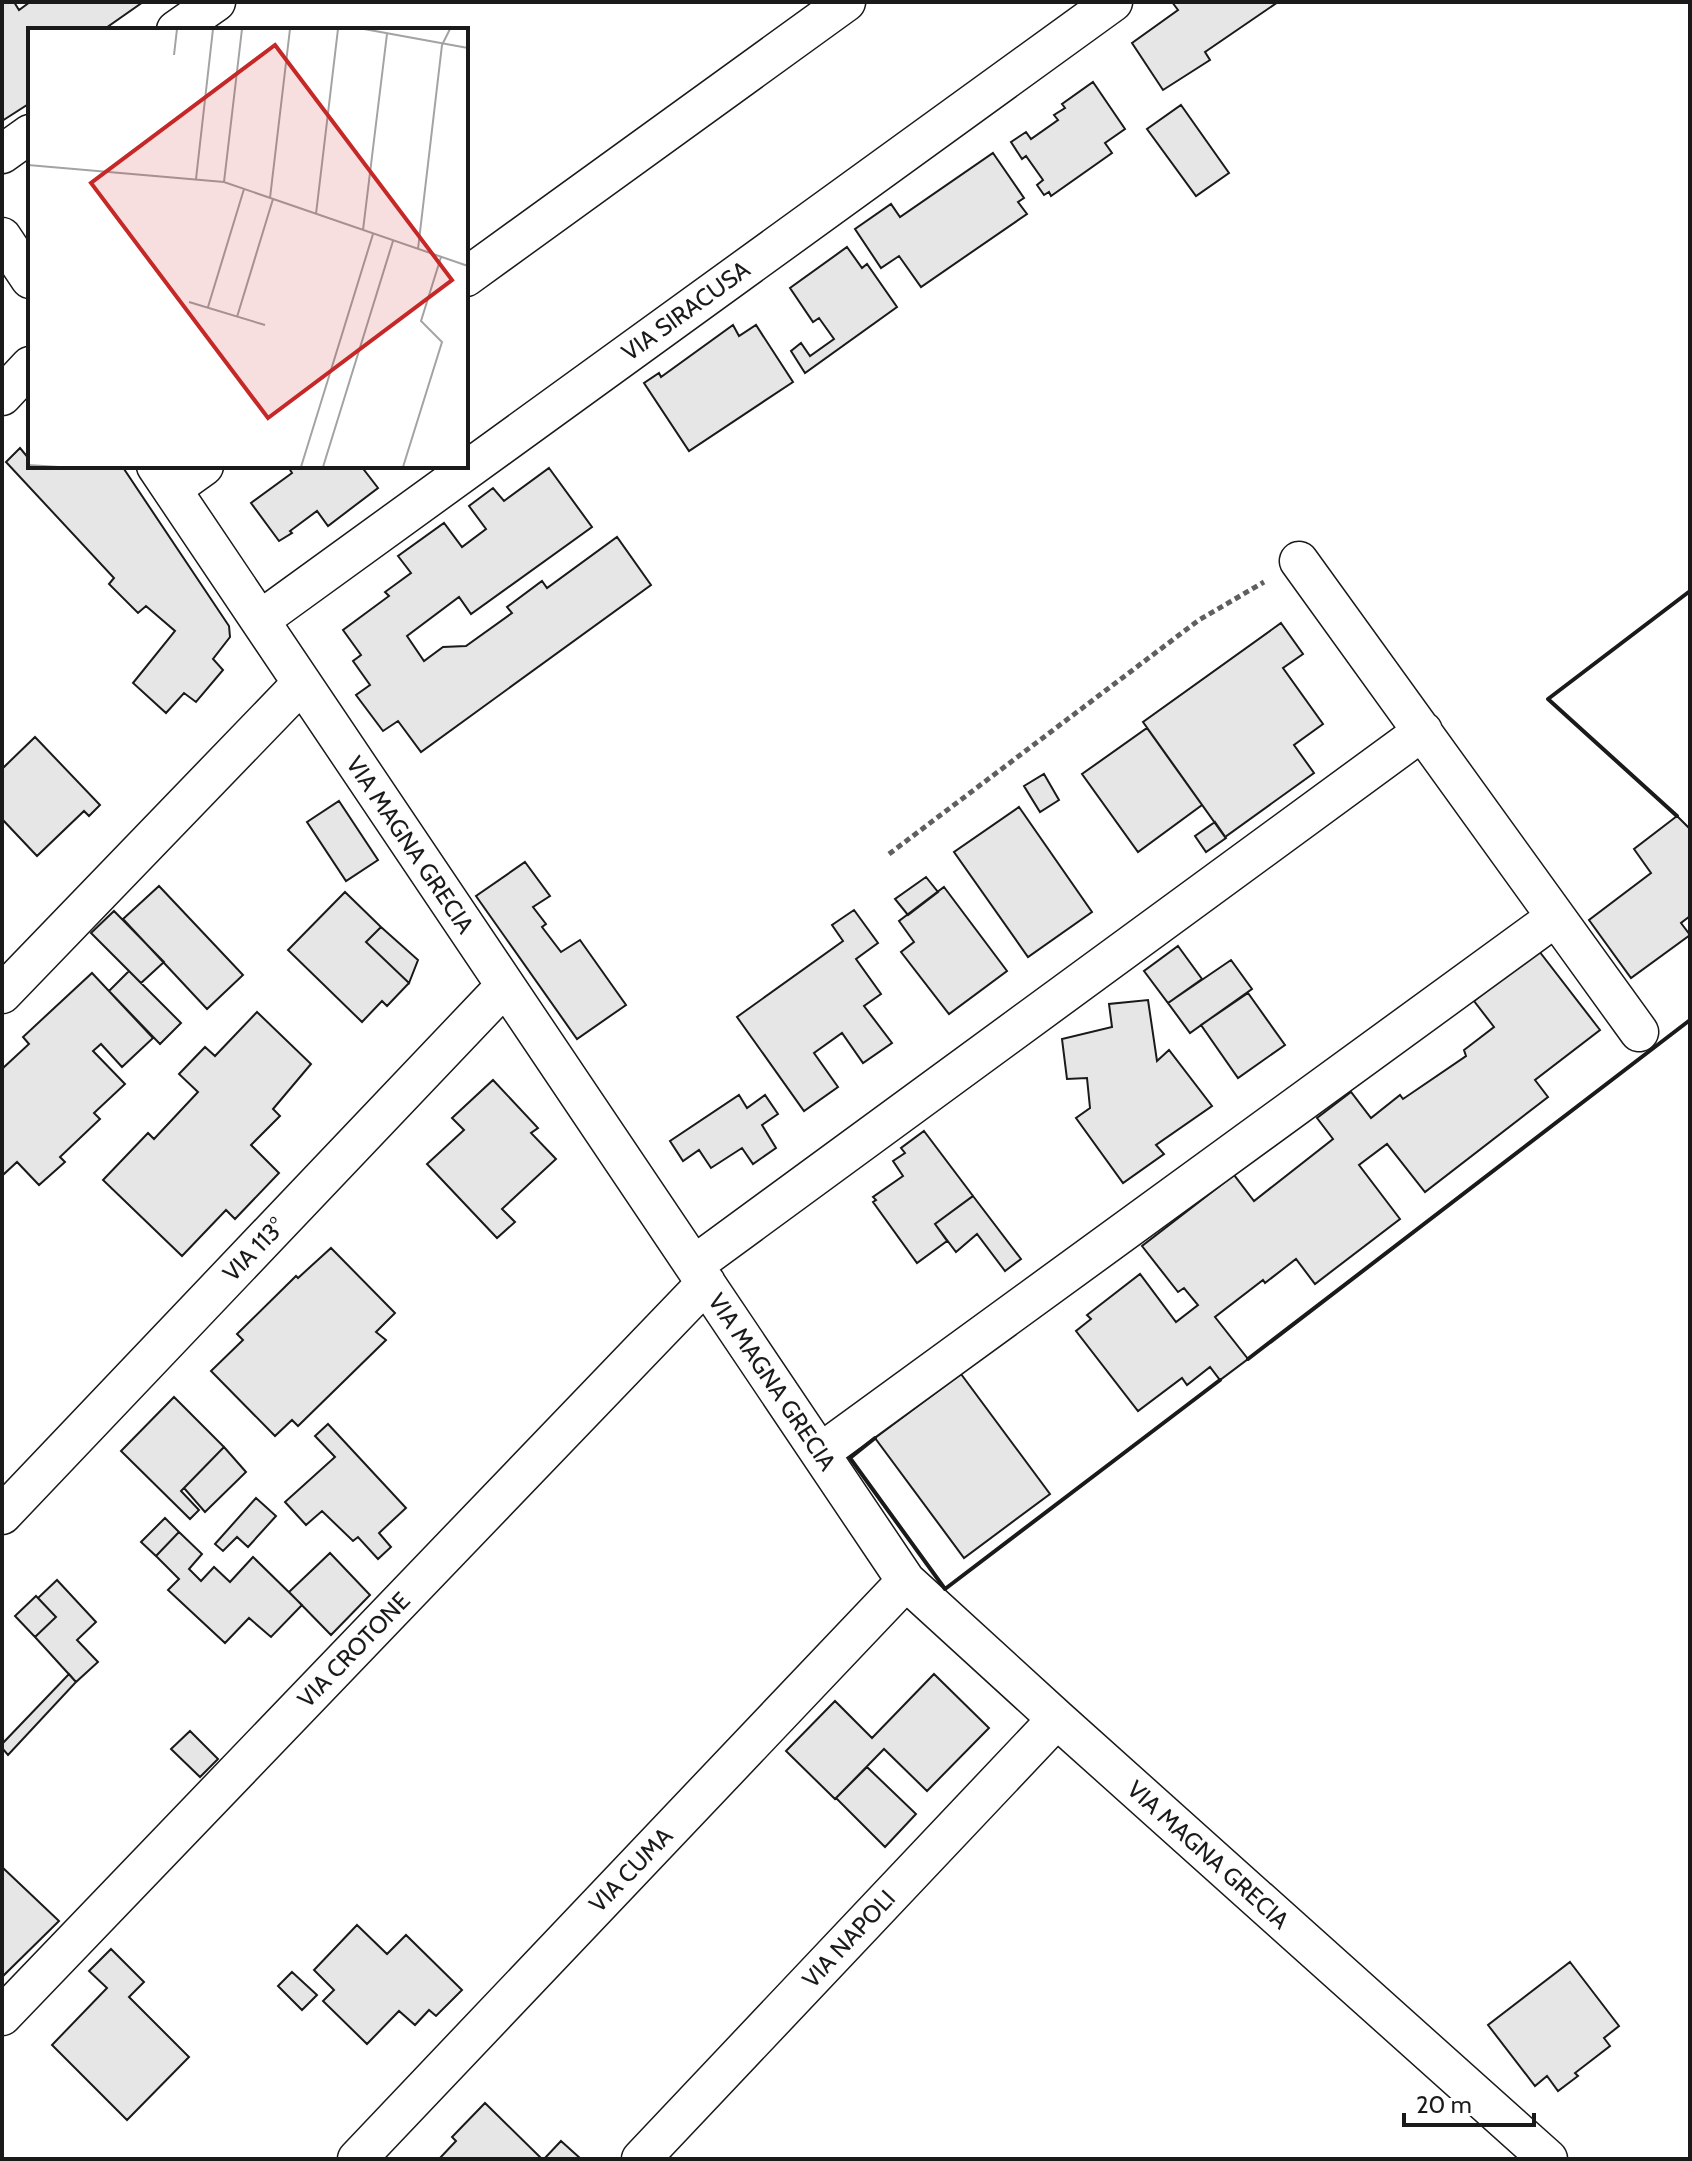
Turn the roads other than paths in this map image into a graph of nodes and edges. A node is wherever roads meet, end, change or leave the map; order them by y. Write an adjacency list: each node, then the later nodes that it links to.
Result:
1 (216, 2): 4 (street)
2 (846, 2): 9 (street)
3 (1113, 2): 15 (street, VIA SIRACUSA)
4 (179, 28)
5 (28, 135): 6 (street)
6 (2, 154)
7 (2, 237): 8 (street)
8 (28, 276)
9 (468, 276)
10 (28, 368): 11 (street)
11 (2, 396)
12 (197, 468): 13 (street)
13 (164, 478): 15 (street, VIA MAGNA GRECIA)
14 (1299, 561): 17 (street)
15 (260, 620): 16 (street, VIA MAGNA GRECIA)
16 (302, 683): 19 (street, VIA MAGNA GRECIA); 20 (street)
17 (1423, 731): 18 (street); 22 (street, VIA CROTONE)
18 (1556, 917): 21 (street); 23 (street)
19 (505, 986): 22 (street, VIA MAGNA GRECIA); 24 (street, VIA 113°)
20 (2, 994)
21 (1639, 1032)
22 (700, 1274): 23 (street, VIA MAGNA GRECIA); 27 (street, VIA CROTONE)
23 (820, 1453): 25 (street, VIA MAGNA GRECIA)
24 (2, 1515)
25 (906, 1581): 26 (street, VIA MAGNA GRECIA); 28 (street, VIA CUMA)
26 (1057, 1719): 29 (street, VIA NAPOLI); 30 (street, VIA MAGNA GRECIA)
27 (2, 2016)
28 (357, 2159)
29 (641, 2159)
30 (1548, 2159)

